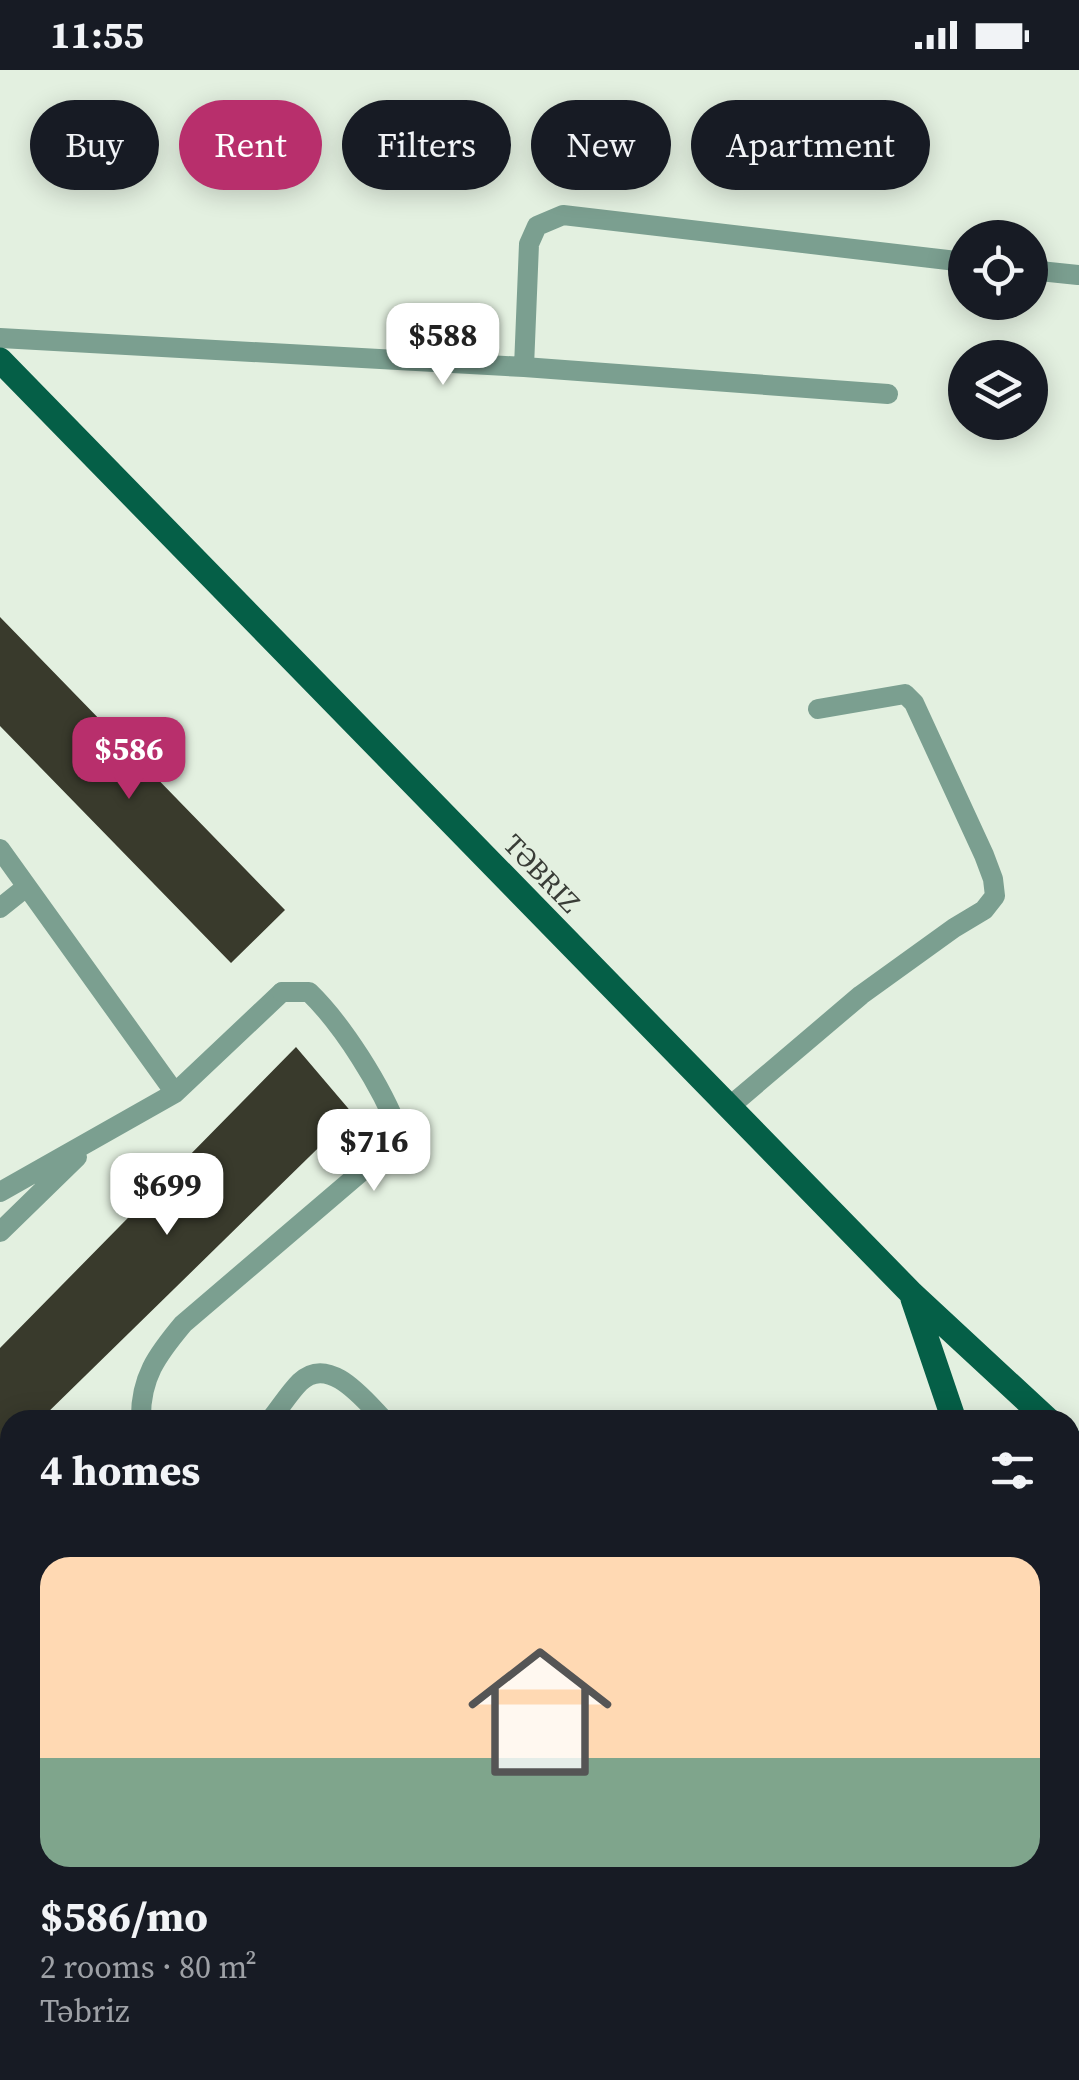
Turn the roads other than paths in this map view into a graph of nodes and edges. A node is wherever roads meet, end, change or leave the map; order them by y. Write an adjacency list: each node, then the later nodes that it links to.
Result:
1 (948, 260): 6 (street)
2 (1048, 272): 3 (street)
3 (1078, 276)
4 (0, 338): 6 (street)
5 (0, 360): 13 (main road, TƏBRIZ)
6 (524, 367): 7 (street)
7 (888, 394)
8 (818, 709): 13 (street)
9 (0, 849): 10 (street)
10 (25, 888): 11 (street); 12 (street)
11 (0, 908)
12 (176, 1093): 14 (street); 18 (street)
13 (729, 1107): 17 (main road, TƏBRIZ)
14 (96, 1138): 15 (street); 16 (street)
15 (0, 1192)
16 (0, 1232)
17 (912, 1294): 21 (main road); 22 (main road, TƏBRIZ)
18 (141, 1410)
19 (278, 1410): 20 (street)
20 (374, 1410)
21 (951, 1410)
22 (1037, 1410)

